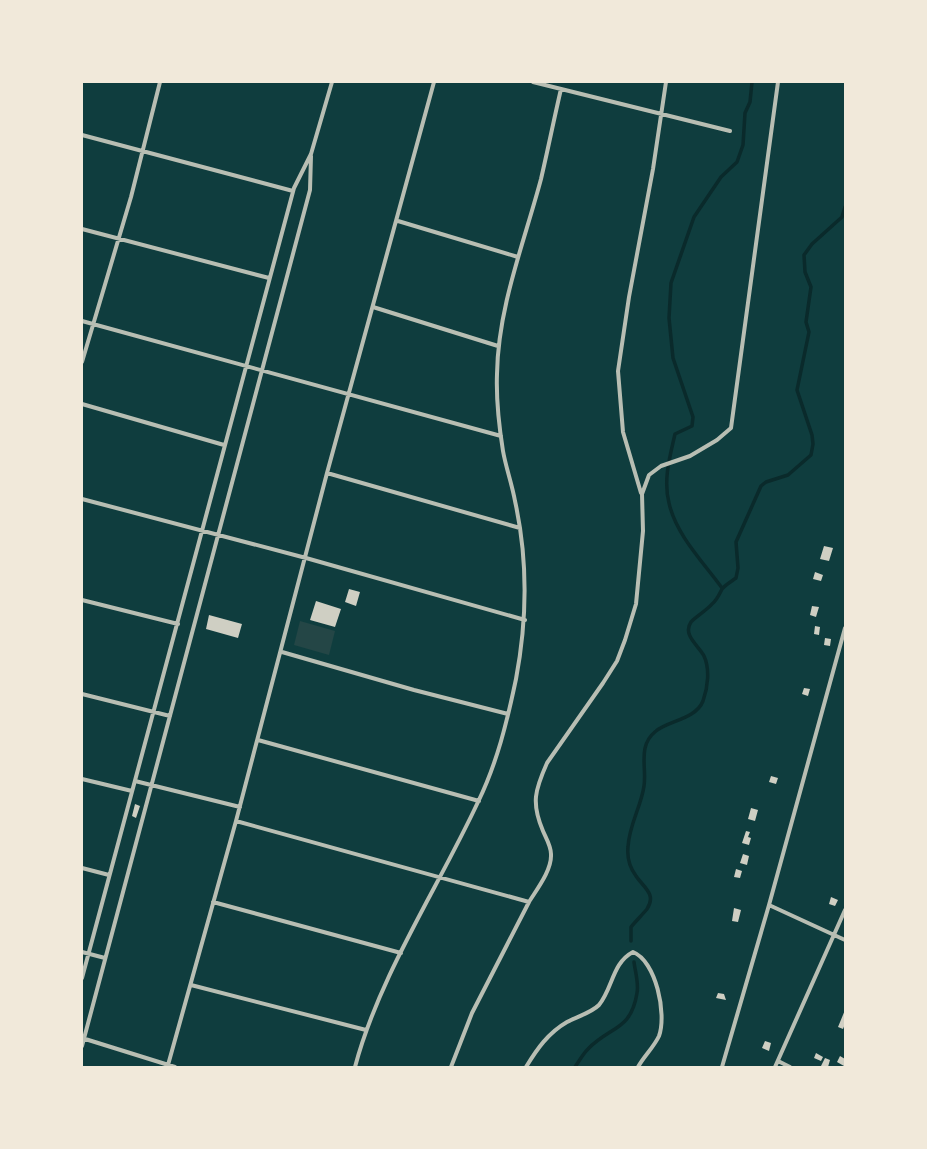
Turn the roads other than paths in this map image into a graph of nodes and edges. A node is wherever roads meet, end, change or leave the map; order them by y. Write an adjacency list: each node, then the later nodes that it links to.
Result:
1 (160, 82): 11 (street)
2 (332, 82): 12 (street)
3 (434, 82): 14 (street)
4 (533, 82): 7 (street)
5 (666, 82): 8 (street)
6 (778, 82): 31 (street)
7 (561, 89): 8 (street); 17 (street)
8 (661, 114): 9 (street); 31 (street)
9 (730, 131)
10 (82, 135): 11 (street)
11 (142, 151): 13 (street); 16 (street)
12 (311, 154): 13 (street); 25 (street)
13 (293, 191): 18 (street)
14 (398, 221): 17 (street); 19 (street)
15 (82, 229): 16 (street)
16 (118, 239): 18 (street); 21 (street)
17 (518, 256): 22 (street)
18 (269, 278): 24 (street)
19 (373, 307): 22 (street); 26 (street)
20 (82, 321): 21 (street)
21 (93, 324): 23 (street); 24 (street)
22 (498, 346): 28 (street)
23 (82, 362)
24 (246, 367): 25 (street); 29 (street)
25 (262, 372): 26 (street); 35 (street)
26 (349, 396): 28 (street); 30 (street)
27 (82, 404): 29 (street)
28 (501, 436): 33 (street)
29 (224, 445): 34 (street)
30 (327, 473): 33 (street); 36 (street)
31 (642, 494): 58 (street)
32 (82, 499): 34 (street)
33 (520, 528): 38 (street)
34 (201, 530): 35 (street); 39 (street)
35 (219, 535): 36 (street); 45 (street)
36 (306, 558): 38 (street); 41 (street)
37 (82, 600): 39 (street)
38 (525, 620): 44 (street)
39 (178, 624): 43 (street)
40 (845, 628): 59 (street)
41 (282, 652): 44 (street); 46 (street)
42 (82, 694): 43 (street)
43 (153, 712): 45 (street); 48 (street)
44 (508, 714): 51 (street)
45 (170, 716): 49 (street)
46 (258, 740): 51 (street); 52 (street)
47 (82, 778): 50 (street)
48 (135, 781): 49 (street); 50 (street)
49 (151, 785): 52 (street); 66 (street)
50 (132, 791): 55 (street)
51 (479, 801): 56 (street)
52 (240, 807): 53 (street)
53 (236, 821): 56 (street); 57 (street)
54 (82, 868): 55 (street)
55 (109, 874): 65 (street)
56 (440, 878): 58 (street); 64 (street)
57 (213, 902): 64 (street); 68 (street)
58 (529, 902): 76 (street)
59 (769, 905): 61 (street); 79 (street)
60 (845, 910): 61 (street)
61 (834, 935): 62 (street); 72 (street)
62 (845, 940)
63 (82, 952): 65 (street)
64 (402, 953): 69 (street)
65 (88, 954): 66 (street); 67 (street)
66 (105, 958): 70 (street)
67 (82, 978)
68 (191, 985): 69 (street); 73 (street)
69 (366, 1030): 75 (street)
70 (83, 1038): 71 (street); 73 (street)
71 (82, 1046)
72 (778, 1061): 80 (street); 81 (street)
73 (168, 1065): 74 (street)
74 (175, 1067)
75 (355, 1067)
76 (451, 1067)
77 (526, 1067): 78 (street)
78 (638, 1067)
79 (722, 1067)
80 (775, 1067)
81 (790, 1067)

